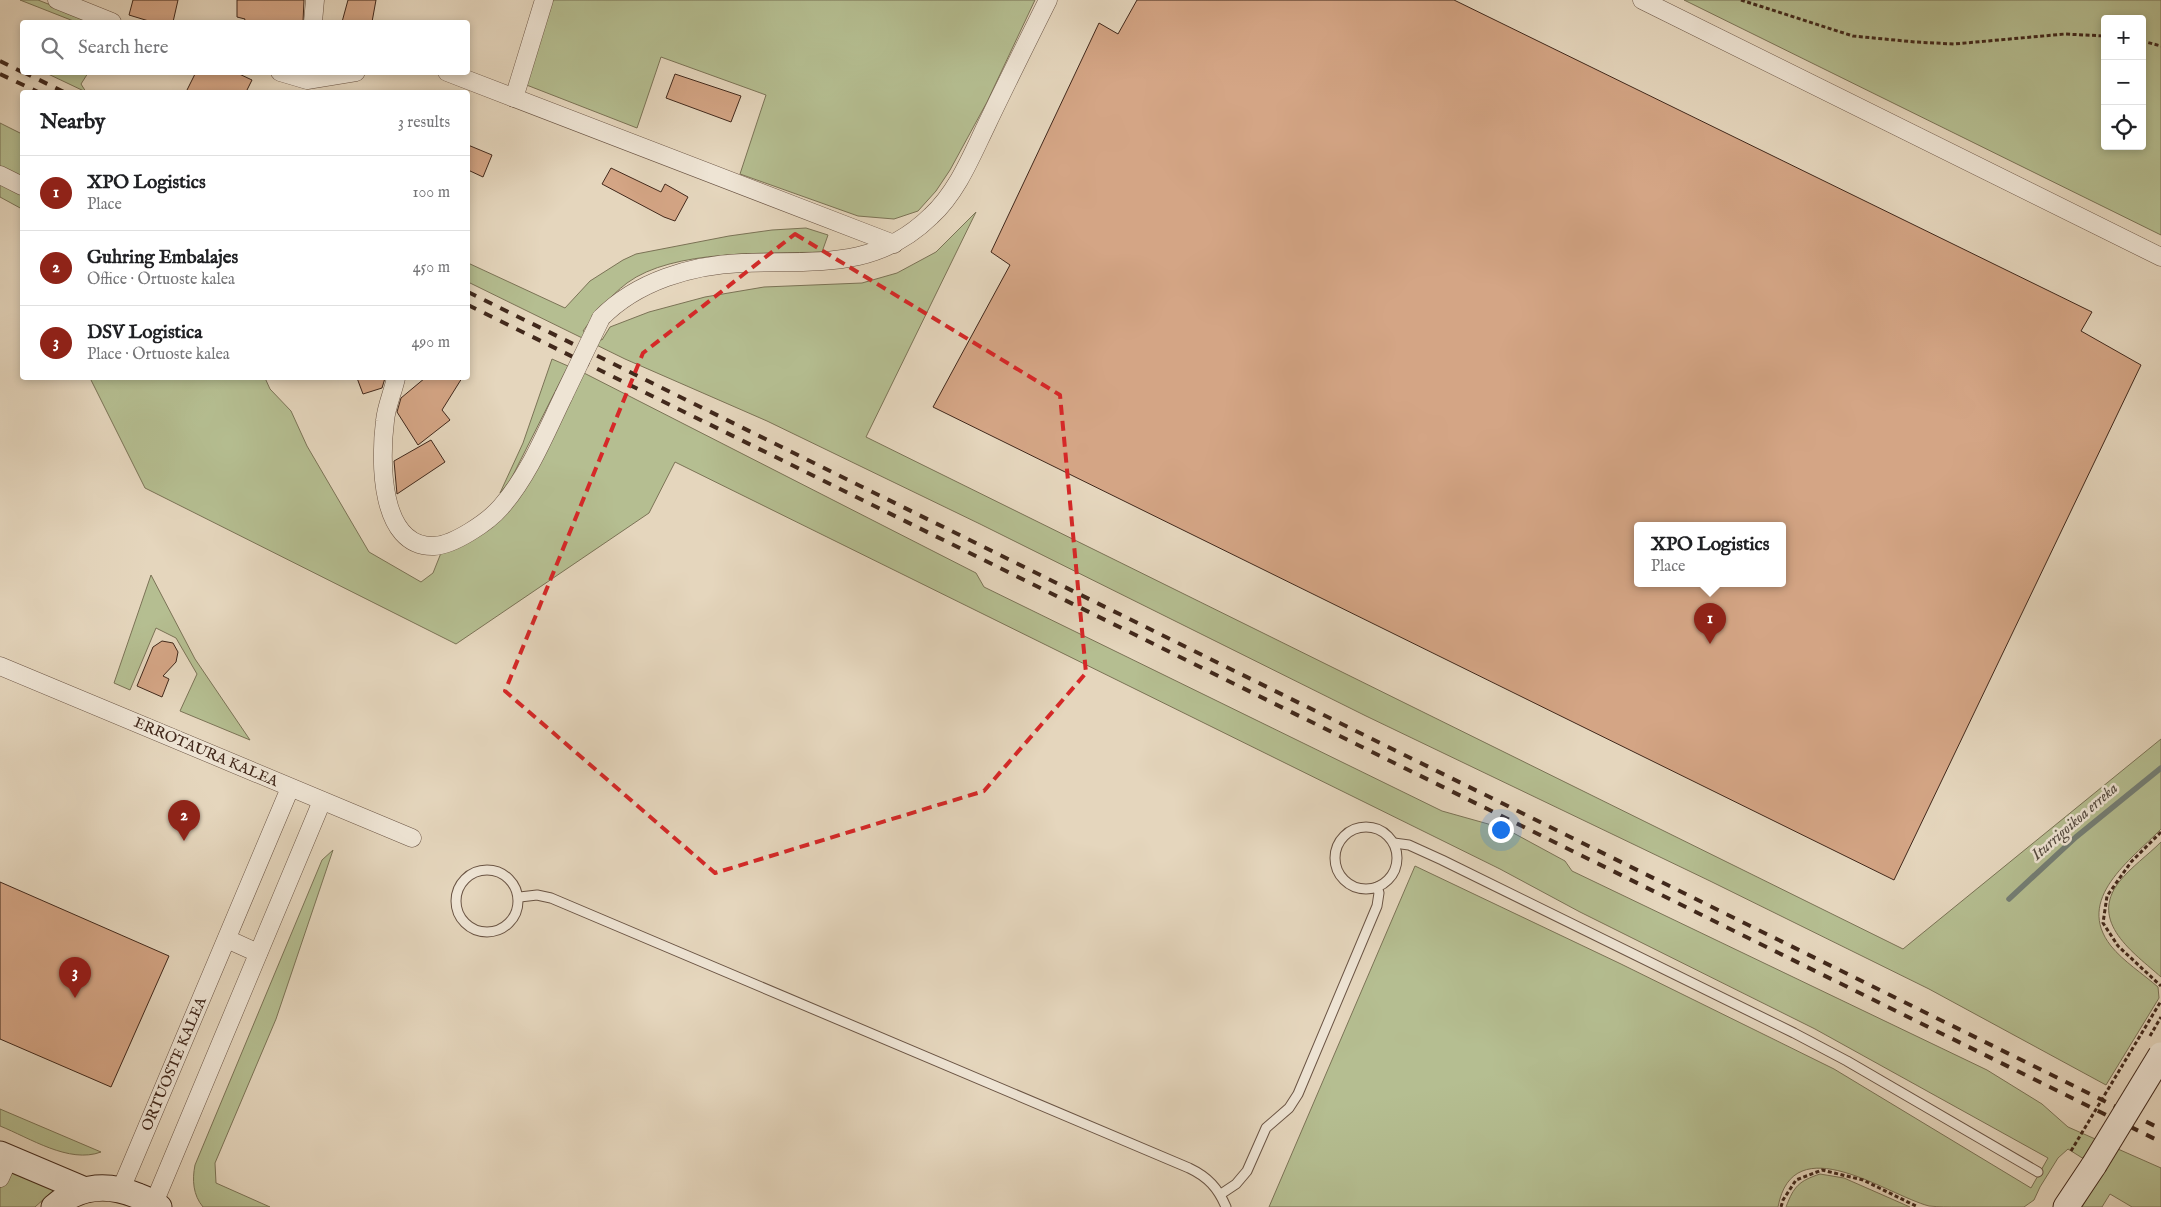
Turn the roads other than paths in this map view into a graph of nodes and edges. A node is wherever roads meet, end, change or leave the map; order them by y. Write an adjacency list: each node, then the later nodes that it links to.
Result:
1 (57, 0): 6 (street)
2 (315, 0): 7 (street)
3 (544, 0): 9 (street)
4 (1048, 0): 12 (street)
5 (1642, 0): 13 (street)
6 (107, 20)
7 (313, 20)
8 (455, 75): 9 (street)
9 (514, 98): 12 (street)
10 (0, 175): 11 (street)
11 (20, 185)
12 (894, 244): 14 (street, bridge)
13 (2161, 257)
14 (395, 380)
15 (0, 666): 16 (street, ERROTAURA KALEA)
16 (290, 788): 17 (street, ERROTAURA KALEA); 22 (street, ORTUOSTE KALEA)
17 (322, 801): 18 (street, ERROTAURA KALEA); 23 (street)
18 (412, 838)
19 (1394, 843): 20 (lane); 20 (lane); 26 (lane)
20 (1377, 887): 29 (lane)
21 (520, 897): 21 (lane); 29 (lane)
22 (227, 939): 23 (street); 27 (street, ORTUOSTE KALEA)
23 (258, 953): 30 (street)
24 (2161, 1054): 33 (street, bridge)
25 (3, 1163): 28 (street)
26 (2038, 1172)
27 (121, 1189): 28 (street); 30 (street)
28 (85, 1190): 31 (street)
29 (1221, 1194): 32 (lane)
30 (156, 1205)
31 (54, 1207)
32 (1226, 1207)
33 (2066, 1207)

